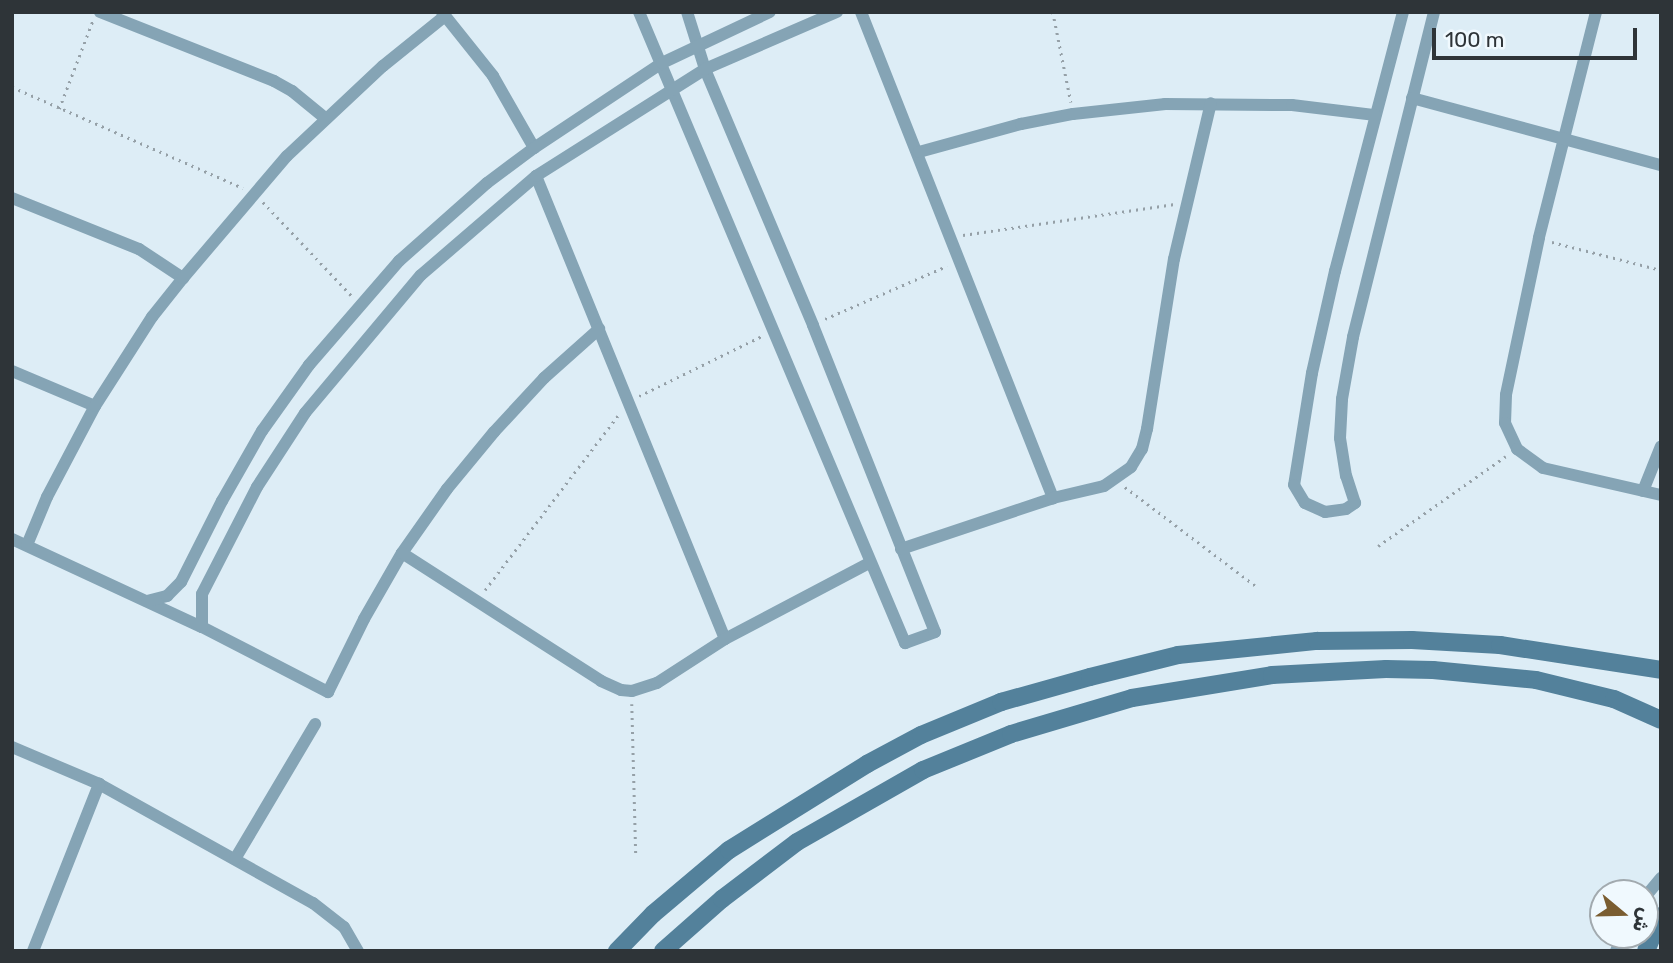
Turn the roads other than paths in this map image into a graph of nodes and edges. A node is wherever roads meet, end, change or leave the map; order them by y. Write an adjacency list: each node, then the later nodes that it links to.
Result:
1 (98, 12): 18 (street)
2 (639, 12): 12 (street)
3 (687, 12): 11 (street)
4 (770, 12): 11 (street)
5 (837, 12): 13 (street)
6 (861, 12): 21 (street)
7 (1403, 12): 17 (street)
8 (1434, 12): 15 (street)
9 (1596, 12): 19 (street)
10 (444, 14): 18 (street); 20 (street)
11 (698, 45): 12 (street); 13 (street)
12 (662, 63): 14 (street); 20 (street)
13 (705, 69): 14 (street); 36 (street)
14 (674, 91): 23 (street); 39 (street)
15 (1412, 98): 17 (street); 19 (street)
16 (1210, 103): 17 (street); 21 (street); 32 (street)
17 (1375, 115)
18 (325, 118): 25 (street)
19 (1564, 139): 22 (street); 30 (street)
20 (534, 148): 35 (street)
21 (919, 152): 32 (street)
22 (1661, 165)
23 (536, 176): 26 (street); 38 (street)
24 (12, 198): 25 (street)
25 (183, 278): 28 (street)
26 (599, 329): 37 (street); 42 (street)
27 (12, 371): 28 (street)
28 (95, 406): 34 (street)
29 (1661, 446): 30 (street)
30 (1643, 491): 31 (street)
31 (1661, 495)
32 (1053, 498): 36 (street)
33 (12, 540): 34 (street)
34 (27, 545): 40 (street)
35 (198, 548): 38 (street); 40 (street)
36 (901, 548): 39 (street)
37 (402, 553): 41 (street); 42 (street)
38 (219, 558): 41 (street)
39 (869, 563): 42 (street)
40 (147, 601): 41 (street)
41 (202, 627)
42 (725, 639)
43 (1661, 670): 52 (street)
44 (1661, 720): 53 (street)
45 (315, 724): 48 (street)
46 (12, 747): 47 (street)
47 (99, 784): 48 (street); 50 (street)
48 (235, 859): 51 (street)
49 (1661, 916): 54 (street)
50 (33, 951)
51 (358, 951)
52 (617, 951)
53 (663, 951)
54 (1646, 951)

